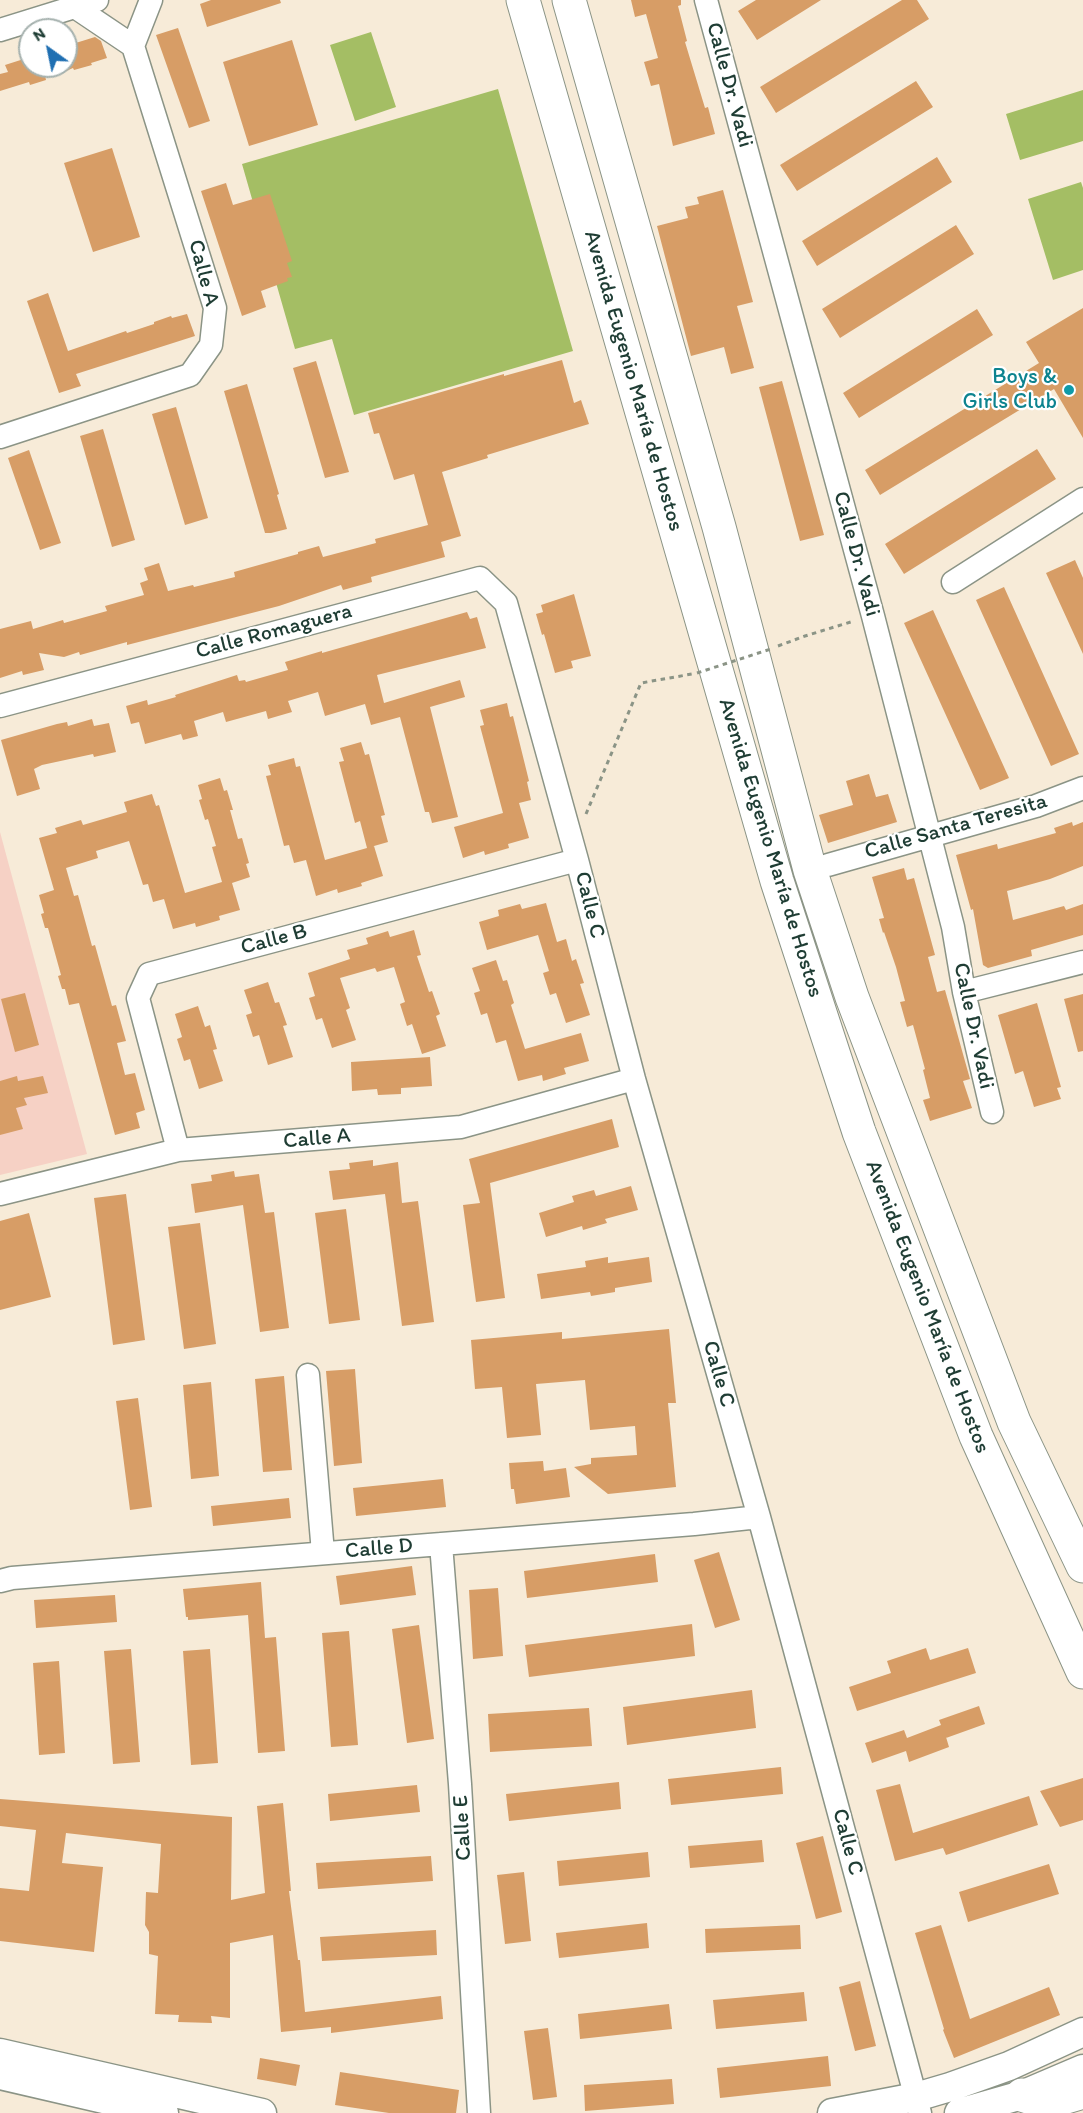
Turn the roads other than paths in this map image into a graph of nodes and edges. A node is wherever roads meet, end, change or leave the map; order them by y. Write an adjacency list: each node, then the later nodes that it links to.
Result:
1 (97, 0): 6 (street)
2 (151, 0): 8 (street)
3 (523, 0): 32 (highway, Avenida Eugenio María de Hostos)
4 (569, 0): 13 (highway, Avenida Eugenio María de Hostos)
5 (706, 0): 16 (street, Calle Dr. Vadi)
6 (75, 7): 7 (street); 8 (street)
7 (0, 30)
8 (133, 46): 9 (street, Calle A)
9 (0, 437)
10 (1083, 499): 11 (street)
11 (953, 582)
12 (515, 635): 14 (street, Calle Romaguera); 17 (street, Calle C)
13 (766, 660): 18 (highway); 25 (highway, Avenida Eugenio María de Hostos)
14 (0, 706)
15 (1083, 788): 16 (street, Calle Santa Teresita)
16 (929, 835): 18 (street, Calle Santa Teresita); 20 (street, Calle Dr. Vadi)
17 (575, 852): 21 (street, Calle C); 23 (street, Calle B)
18 (828, 865): 25 (highway)
19 (1083, 962): 20 (street)
20 (964, 993): 22 (street, Calle Dr. Vadi)
21 (634, 1079): 23 (street, Calle A); 27 (street, Calle C)
22 (992, 1112)
23 (178, 1150): 24 (street, Calle A)
24 (0, 1194)
25 (935, 1218): 30 (highway, Avenida Eugenio María de Hostos)
26 (309, 1375): 29 (street)
27 (759, 1517): 28 (street, Calle D); 39 (street, Calle C)
28 (441, 1544): 29 (street, Calle D); 42 (street, Calle E)
29 (323, 1553): 31 (street, Calle D)
30 (1083, 1566)
31 (0, 1581)
32 (1083, 1672)
33 (1083, 2032): 39 (main road)
34 (0, 2054): 41 (main road)
35 (1083, 2069): 38 (main road)
36 (0, 2075): 40 (main road)
37 (1083, 2092): 38 (highway)
38 (1022, 2095): 44 (main road)
39 (918, 2105): 43 (main road)
40 (164, 2113)
41 (262, 2113)
42 (479, 2113)
43 (832, 2113)
44 (959, 2113)

